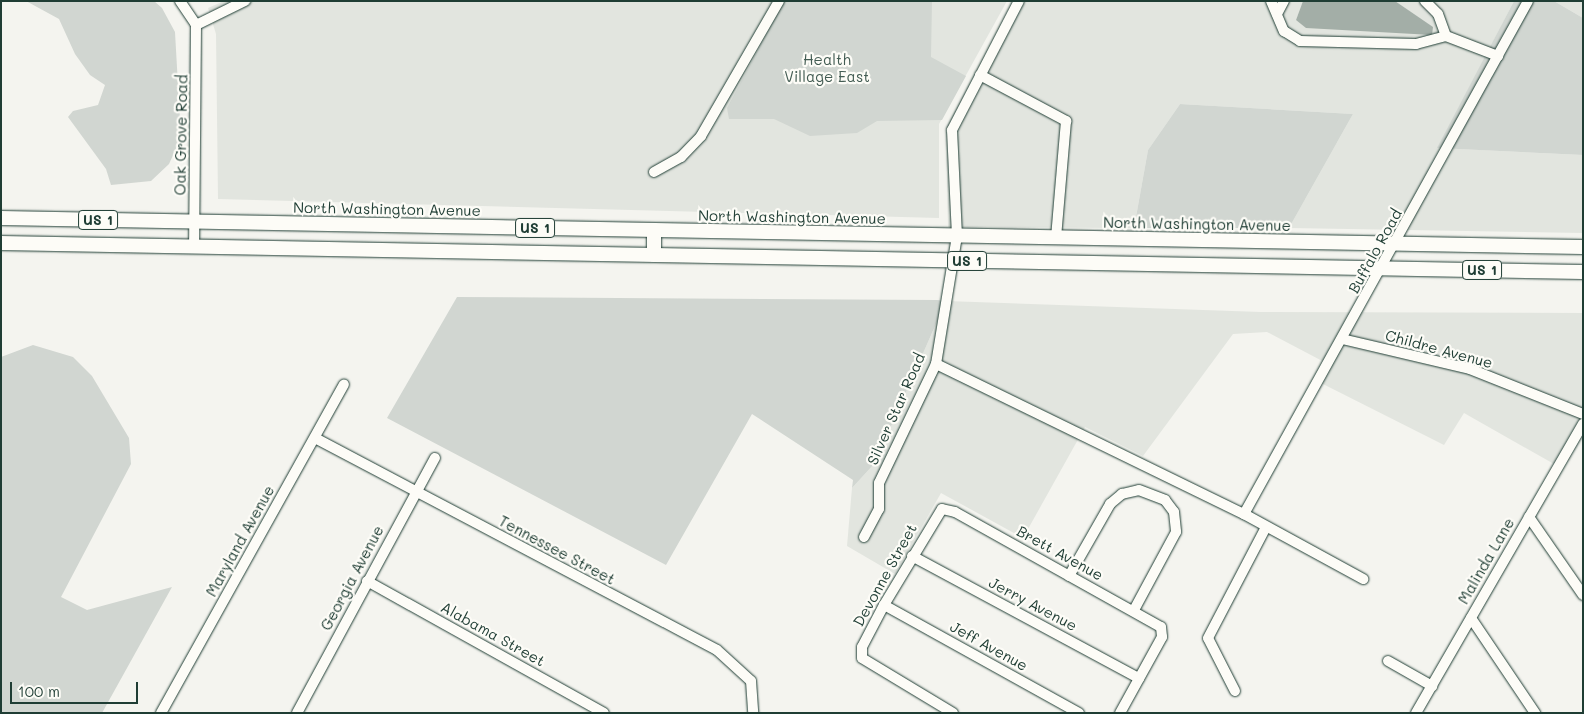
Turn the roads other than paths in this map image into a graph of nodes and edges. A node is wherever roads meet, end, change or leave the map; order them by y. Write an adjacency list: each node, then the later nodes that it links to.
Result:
1 (180, 1): 10 (street)
2 (245, 1): 10 (street)
3 (779, 1): 14 (street)
4 (1020, 1): 13 (street, Silver Star Road)
5 (1271, 1): 9 (street)
6 (1284, 1): 9 (street)
7 (1425, 1): 11 (street)
8 (1528, 1): 12 (street, Buffalo Road)
9 (1277, 14): 11 (street)
10 (196, 25): 16 (street, Oak Grove Road)
11 (1446, 36): 12 (street)
12 (1498, 56): 21 (street, Buffalo Road)
13 (980, 75): 18 (street, Silver Star Road); 19 (street)
14 (654, 172)
15 (1, 218): 16 (main road, North Washington Avenue / US 1)
16 (194, 222): 17 (main road, North Washington Avenue / US 1); 22 (street, Oak Grove Road)
17 (654, 230): 18 (main road, North Washington Avenue / US 1); 24 (main road)
18 (957, 236): 19 (main road, North Washington Avenue / US 1); 25 (street, Silver Star Road)
19 (1056, 238): 21 (main road, North Washington Avenue / US 1)
20 (1, 243): 22 (main road, US 1)
21 (1397, 243): 23 (main road, North Washington Avenue / US 1); 26 (street, Buffalo Road)
22 (194, 246): 24 (main road, US 1)
23 (1583, 247)
24 (654, 255): 25 (main road, US 1)
25 (954, 261): 26 (main road, US 1); 29 (street, Silver Star Road)
26 (1382, 268): 27 (main road, US 1); 28 (street, Buffalo Road)
27 (1583, 272)
28 (1342, 339): 31 (street, Childre Avenue); 37 (street, Buffalo Road)
29 (936, 364): 37 (street); 40 (street, Silver Star Road)
30 (344, 384): 33 (street, Maryland Avenue)
31 (1583, 414)
32 (1583, 424): 38 (street, Malinda Lane)
33 (315, 438): 35 (street, Tennessee Street); 54 (street, Maryland Avenue)
34 (435, 458): 35 (street, Georgia Avenue)
35 (415, 493): 44 (street, Georgia Avenue); 57 (street, Tennessee Street)
36 (942, 509): 41 (street, Devonne Street); 42 (street, Brett Avenue)
37 (1244, 514): 39 (street)
38 (1529, 517): 45 (street); 48 (street, Malinda Lane)
39 (1266, 527): 43 (street); 52 (street)
40 (864, 537)
41 (912, 556): 46 (street, Devonne Street); 50 (street, Jerry Avenue)
42 (1070, 576): 47 (street, Brett Avenue); 47 (street)
43 (1363, 579)
44 (367, 581): 53 (street, Alabama Street); 55 (street, Georgia Avenue)
45 (1583, 596)
46 (884, 605): 58 (street, Devonne Street); 59 (street, Jeff Avenue)
47 (1134, 610): 50 (street, Brett Avenue)
48 (1471, 618): 51 (street, Malinda Lane); 62 (street)
49 (1388, 661): 51 (street)
50 (1139, 678): 60 (street)
51 (1432, 686): 61 (street, Malinda Lane)
52 (1235, 691)
53 (592, 710): 56 (street, Alabama Street)
54 (162, 713)
55 (297, 713)
56 (604, 713)
57 (753, 713)
58 (953, 713)
59 (1079, 713)
60 (1120, 713)
61 (1416, 713)
62 (1535, 713)

